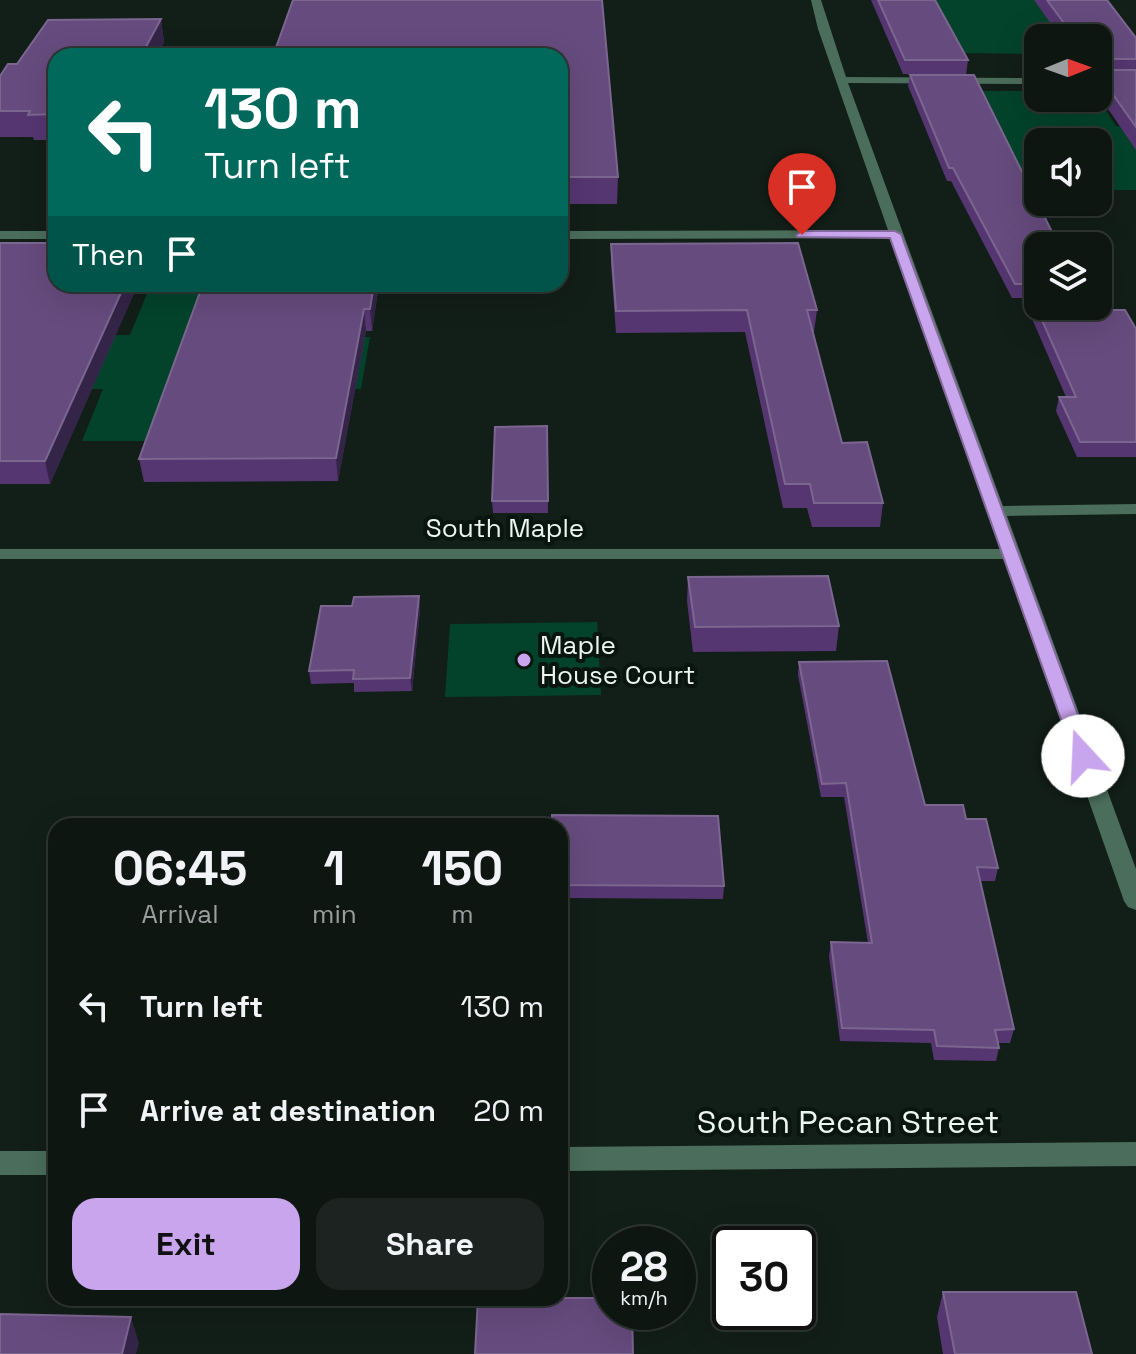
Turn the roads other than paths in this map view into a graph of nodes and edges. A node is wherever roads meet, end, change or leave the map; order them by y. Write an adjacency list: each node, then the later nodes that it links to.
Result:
1 (816, 0): 2 (street)
2 (841, 80): 3 (street); 4 (street)
3 (1024, 81)
4 (895, 234): 7 (street); 9 (street)
5 (0, 235): 6 (street)
6 (48, 235)
7 (568, 235)
8 (1136, 509): 9 (street)
9 (994, 511): 11 (street)
10 (0, 554): 11 (street, South Maple)
11 (1010, 554): 12 (street)
12 (1136, 901)
13 (1136, 1154): 14 (street, South Pecan Street)
14 (568, 1159)
15 (0, 1163): 16 (street)
16 (48, 1163)

